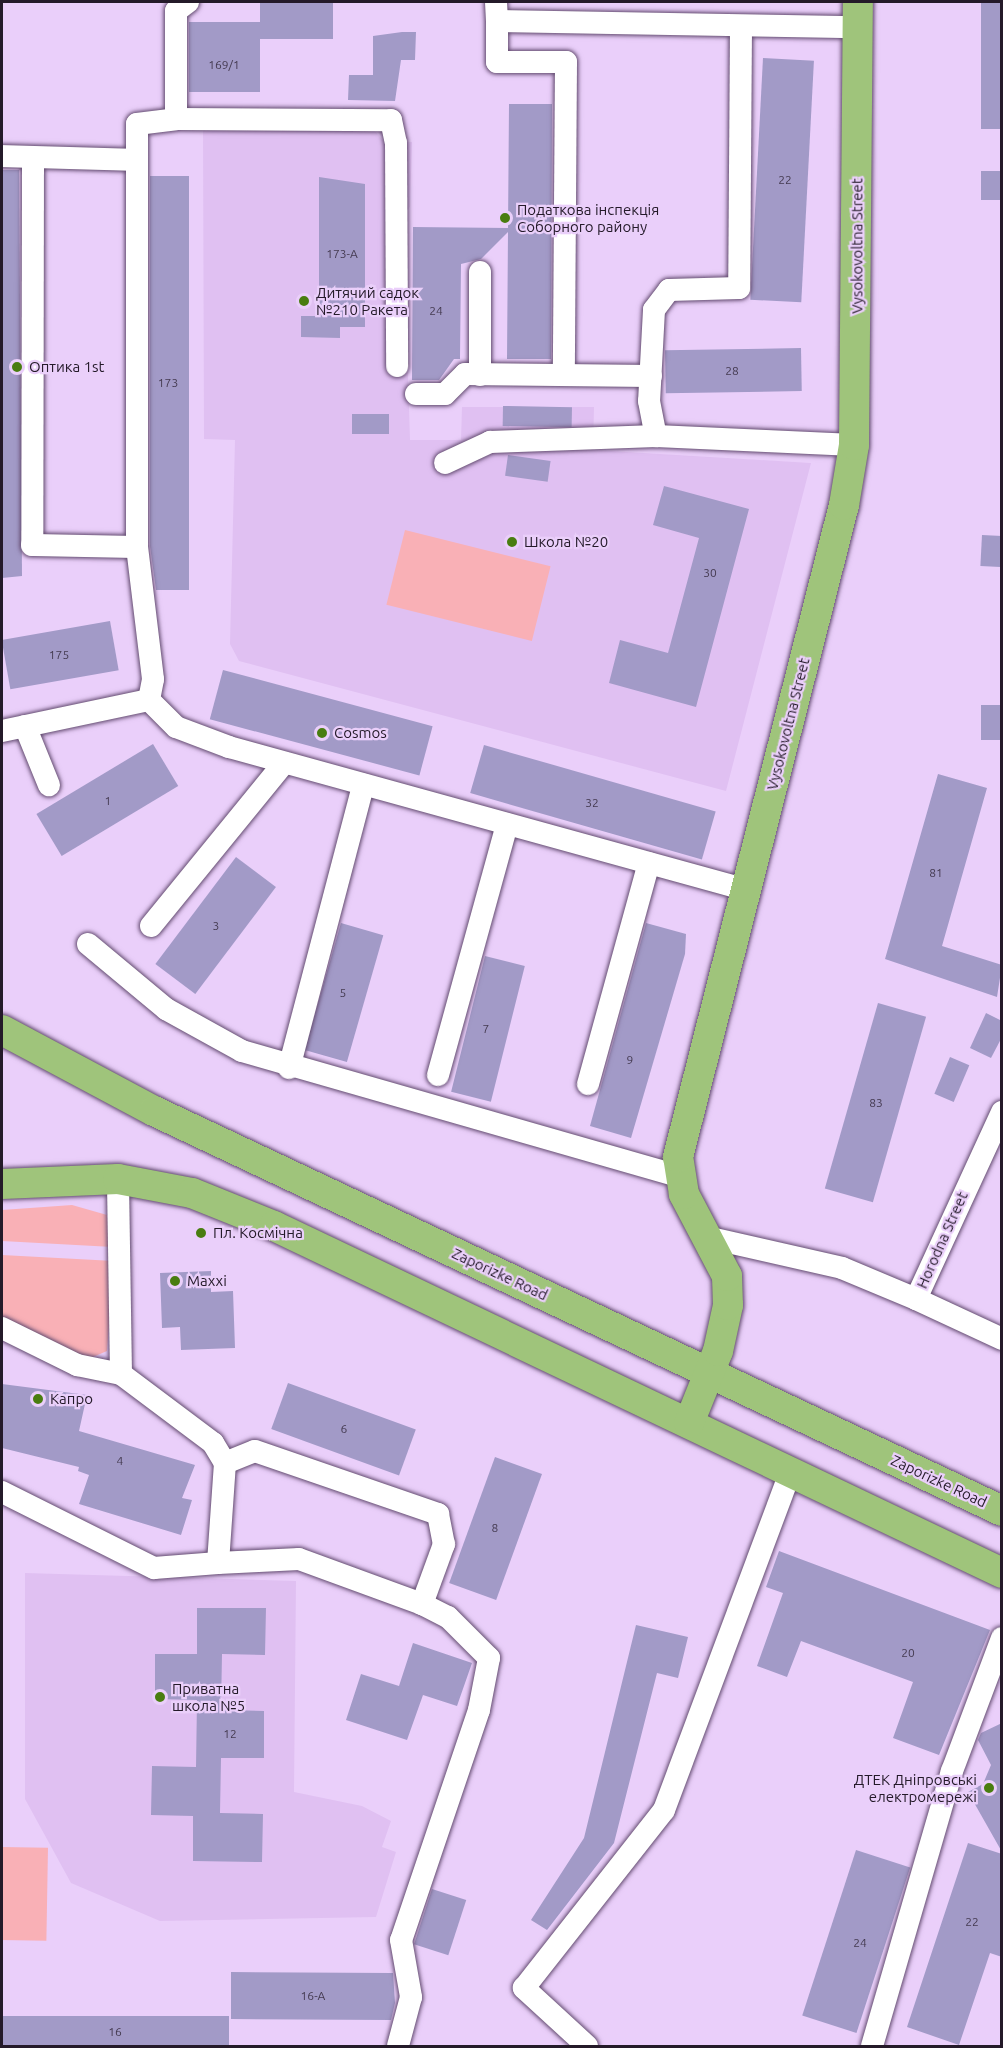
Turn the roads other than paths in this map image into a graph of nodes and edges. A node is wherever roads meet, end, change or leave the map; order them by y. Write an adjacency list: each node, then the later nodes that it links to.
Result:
1 (188, 2): 5 (street)
2 (497, 11): 4 (street); 12 (street)
3 (858, 14): 4 (street); 16 (main road, Vysokovoltna Street)
4 (741, 26): 13 (street)
5 (176, 119): 8 (street); 10 (street)
6 (2, 156): 7 (street)
7 (33, 159): 8 (street); 18 (street)
8 (137, 160): 18 (street)
9 (480, 272): 11 (street)
10 (397, 366)
11 (480, 375): 12 (street); 14 (street)
12 (564, 375): 13 (street)
13 (651, 376): 15 (street)
14 (416, 394)
15 (656, 436): 16 (street); 17 (street)
16 (854, 445): 27 (main road, Vysokovoltna Street)
17 (445, 463)
18 (137, 547): 19 (street)
19 (149, 700): 20 (street); 22 (street)
20 (25, 726): 21 (street); 23 (street)
21 (2, 731)
22 (284, 763): 24 (street); 28 (street)
23 (49, 785)
24 (363, 785): 25 (street); 31 (street)
25 (507, 824): 26 (street); 32 (street)
26 (649, 863): 27 (street); 33 (street)
27 (747, 890): 35 (main road, Vysokovoltna Street)
28 (151, 926)
29 (88, 944): 31 (street)
30 (2, 1030): 42 (main road, Zaporizke Road)
31 (289, 1068): 35 (street)
32 (438, 1075)
33 (588, 1084)
34 (1002, 1112): 39 (street, Horodna Street)
35 (679, 1176): 38 (main road, Vysokovoltna Street)
36 (118, 1179): 37 (main road); 43 (street); 44 (main road)
37 (2, 1184)
38 (706, 1237): 39 (street, Horodna Street); 42 (main road, Vysokovoltna Street)
39 (916, 1299): 41 (street)
40 (2, 1328): 43 (street)
41 (1002, 1339)
42 (710, 1372): 44 (main road, Vysokovoltna Street); 48 (main road, Zaporizke Road)
43 (121, 1374): 45 (street)
44 (689, 1423): 46 (main road)
45 (225, 1463): 49 (street); 51 (street)
46 (791, 1471): 50 (main road); 54 (street)
47 (2, 1492): 49 (street)
48 (1002, 1511)
49 (218, 1563): 51 (street)
50 (1002, 1573)
51 (422, 1604): 53 (street)
52 (1002, 1638): 55 (street)
53 (398, 2046)
54 (587, 2046)
55 (872, 2046)

